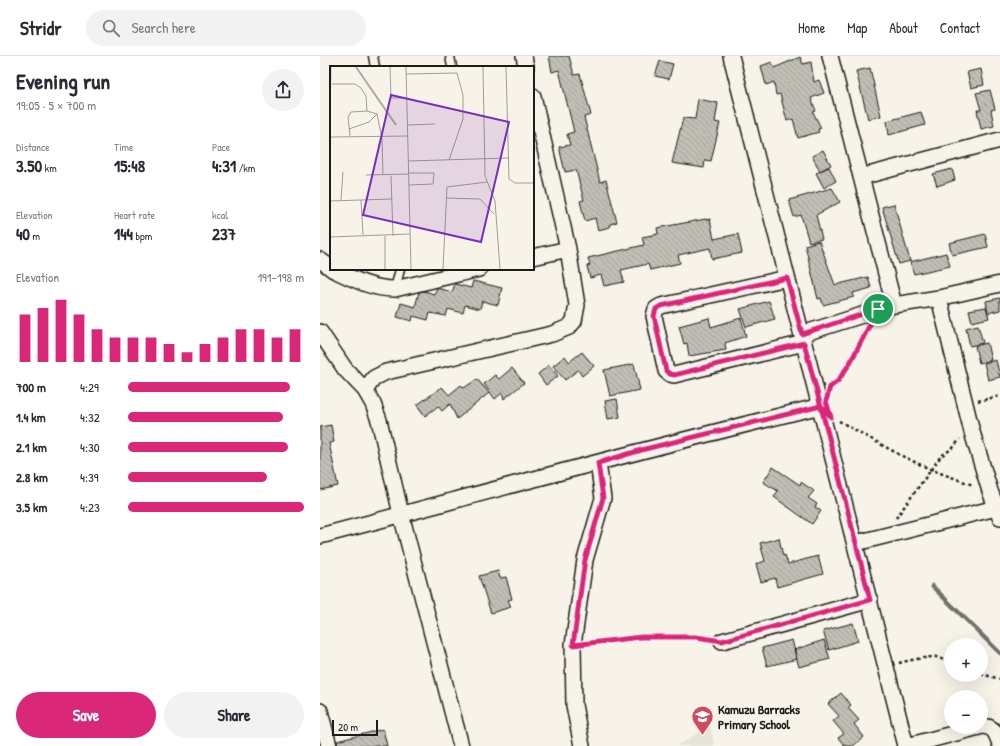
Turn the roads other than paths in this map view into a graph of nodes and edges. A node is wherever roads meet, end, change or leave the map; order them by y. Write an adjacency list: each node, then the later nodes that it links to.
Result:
1 (373, 56): 6 (lane)
2 (450, 56): 7 (lane)
3 (524, 56): 8 (street)
4 (731, 56): 19 (street)
5 (830, 56): 11 (street)
6 (375, 66)
7 (452, 66)
8 (526, 66)
9 (534, 100): 12 (street)
10 (1000, 140): 11 (street)
11 (861, 177): 23 (street)
12 (568, 249): 13 (street); 26 (street)
13 (534, 257)
14 (320, 260): 15 (street)
15 (330, 267)
16 (336, 270): 21 (street)
17 (400, 270): 21 (lane)
18 (475, 270): 21 (street)
19 (787, 278): 25 (street); 25 (street)
20 (1000, 284): 22 (street)
21 (395, 288)
22 (938, 298): 23 (street); 29 (street)
23 (894, 305): 25 (street)
24 (320, 332): 26 (street)
25 (803, 339): 27 (street)
26 (364, 390): 30 (street)
27 (824, 400): 28 (street); 32 (street)
28 (598, 463): 30 (street); 41 (street)
29 (999, 511): 32 (street)
30 (401, 514): 31 (street); 40 (street)
31 (320, 536)
32 (856, 543): 33 (street)
33 (870, 600): 34 (street); 42 (street)
34 (722, 641)
35 (320, 711): 39 (street)
36 (988, 727): 38 (street)
37 (953, 734): 42 (street)
38 (1000, 744)
39 (329, 746)
40 (461, 746)
41 (582, 746)
42 (907, 746)

